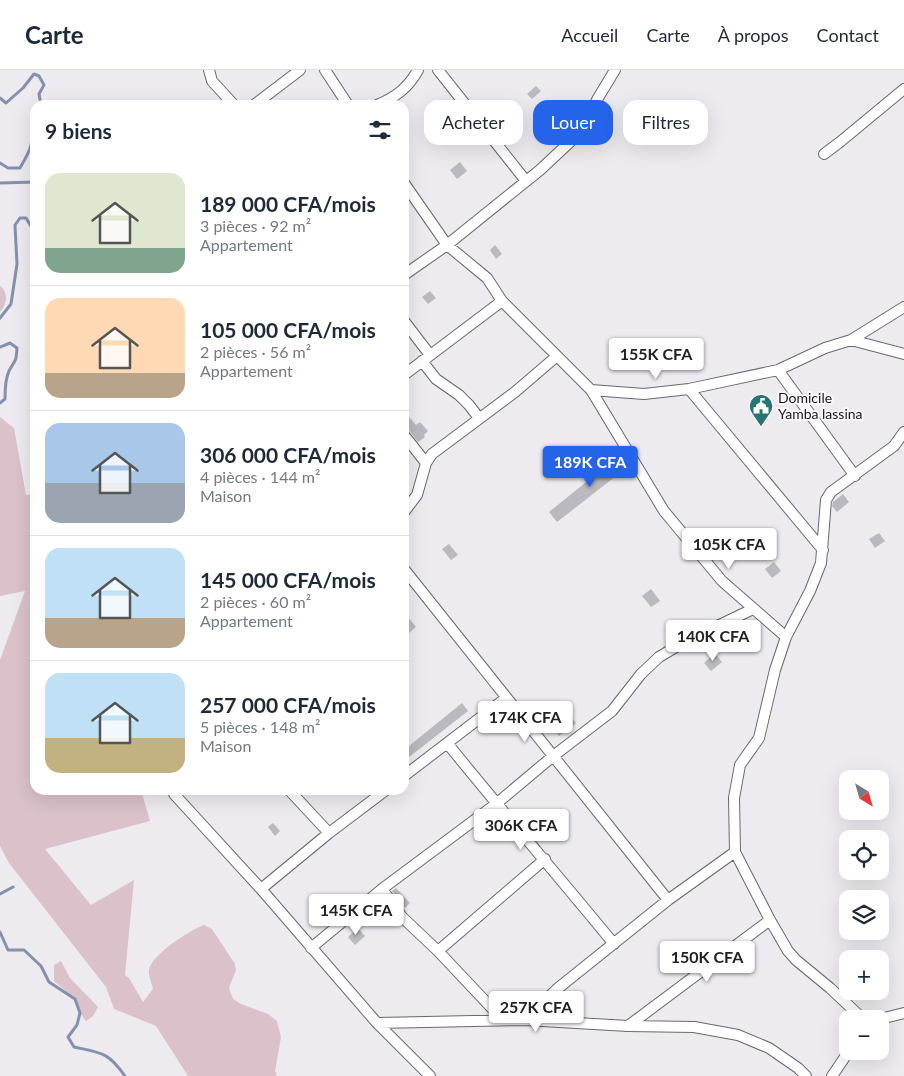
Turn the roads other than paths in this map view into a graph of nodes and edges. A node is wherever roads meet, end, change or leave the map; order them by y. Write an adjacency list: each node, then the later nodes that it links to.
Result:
1 (209, 70): 8 (street)
2 (300, 70): 9 (street)
3 (325, 70): 10 (street)
4 (418, 70): 11 (street)
5 (438, 70): 13 (street)
6 (615, 70): 13 (street)
7 (904, 89): 12 (street)
8 (229, 100)
9 (261, 100)
10 (345, 100)
11 (388, 100)
12 (824, 154)
13 (526, 181): 15 (street)
14 (409, 190): 15 (street)
15 (447, 245): 16 (street); 17 (street)
16 (409, 272)
17 (502, 301): 22 (street); 23 (street)
18 (904, 308): 20 (street)
19 (409, 329): 23 (street)
20 (851, 340): 21 (street); 24 (street)
21 (904, 354)
22 (558, 356): 27 (street); 28 (street)
23 (426, 358): 25 (street); 28 (street)
24 (778, 370): 26 (street); 32 (street)
25 (409, 371)
26 (689, 389): 27 (street); 34 (street)
27 (591, 390): 36 (street)
28 (479, 418): 31 (street)
29 (904, 432): 32 (street)
30 (409, 441): 31 (street)
31 (426, 463): 33 (street)
32 (855, 476): 34 (street)
33 (409, 505)
34 (823, 550): 37 (street)
35 (409, 575): 38 (street)
36 (753, 609): 37 (street); 40 (street)
37 (786, 637): 47 (street)
38 (506, 698): 39 (street); 40 (street)
39 (447, 743): 41 (street); 45 (street)
40 (552, 757): 45 (street); 51 (street)
41 (409, 772)
42 (175, 795): 49 (street)
43 (294, 795): 46 (street)
44 (379, 795): 46 (street)
45 (496, 804): 48 (street); 50 (street)
46 (329, 832): 49 (street)
47 (735, 852): 51 (street); 52 (street)
48 (545, 859): 53 (street); 55 (street)
49 (261, 889): 54 (street)
50 (382, 889): 54 (street); 55 (street)
51 (668, 900): 53 (street)
52 (770, 920): 56 (street); 62 (street)
53 (614, 944): 60 (street)
54 (311, 948): 61 (street)
55 (438, 951): 59 (street)
56 (854, 1010)
57 (904, 1013): 58 (street)
58 (889, 1017)
59 (504, 1020): 60 (street); 61 (street)
60 (524, 1020): 62 (street)
61 (377, 1023): 64 (street)
62 (628, 1026): 65 (street)
63 (842, 1060): 66 (street)
64 (430, 1076)
65 (806, 1076)
66 (832, 1076)

